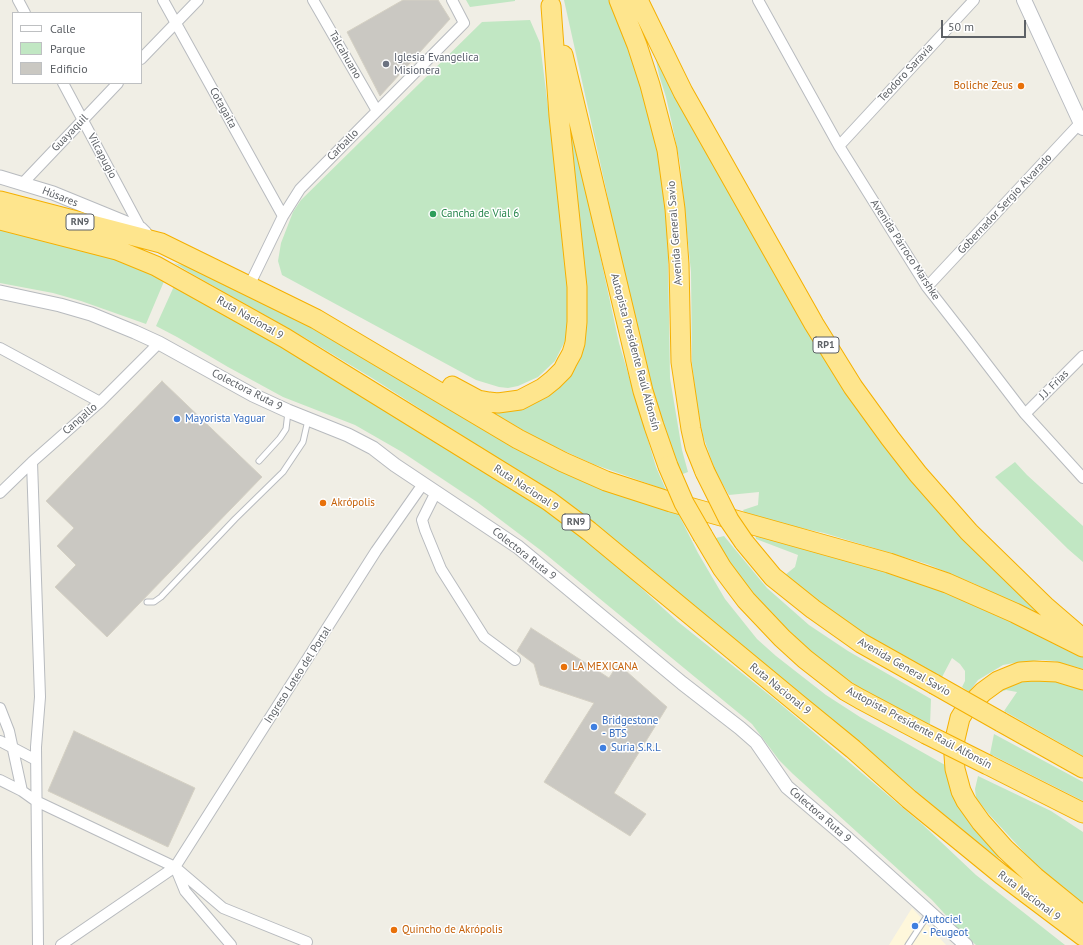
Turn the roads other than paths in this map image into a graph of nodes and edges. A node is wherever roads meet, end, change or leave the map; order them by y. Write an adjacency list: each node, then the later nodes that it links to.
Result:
1 (18, 0): 12 (street)
2 (163, 0): 13 (street, Cotagaita)
3 (198, 0): 13 (street)
4 (313, 0): 17 (street, Talcahuano)
5 (452, 0): 17 (street, Carballo)
6 (619, 0): 54 (highway, Avenida General Savio, bridge)
7 (638, 0): 46 (highway, RP1)
8 (758, 0): 20 (street, Avenida Párroco Marshke)
9 (974, 0): 20 (street, Teodoro Saravia)
10 (1024, 0): 19 (main road)
11 (550, 3): 31 (highway); 58 (highway, Autopista Presidente Raúl Alfonsín, bridge)
12 (24, 12)
13 (175, 23): 14 (street); 24 (street, Cotagaita)
14 (142, 58)
15 (64, 84): 18 (street, Vilcapugio)
16 (117, 84): 18 (street, Guayaquil)
17 (377, 111): 24 (street, Carballo)
18 (83, 120): 22 (street, Guayaquil); 26 (street, Vilcapugio)
19 (1082, 124): 29 (street, Gobernador Sergio Alvarado)
20 (839, 146): 29 (street, Avenida Párroco Marshke)
21 (0, 176): 22 (street, Húsares)
22 (22, 184): 26 (street, Húsares)
23 (0, 202): 27 (highway, RN9)
24 (283, 216): 28 (street, Carballo)
25 (0, 220): 57 (highway, Ruta Nacional 9 / RN9)
26 (141, 229): 27 (street, Húsares)
27 (161, 243): 28 (highway, RN9)
28 (249, 286): 31 (highway, RN9)
29 (927, 288): 37 (street, Avenida Párroco Marshke)
30 (0, 292): 32 (street, Colectora Ruta 9)
31 (316, 319): 47 (highway, RN9)
32 (159, 343): 35 (street, Cangallo); 36 (street, Colectora Ruta 9)
33 (0, 348): 35 (street)
34 (1083, 356): 37 (street, J.J. Frias)
35 (100, 402): 40 (street, Cangallo)
36 (288, 411): 38 (street, Colectora Ruta 9); 39 (lane)
37 (1025, 414): 41 (street, Avenida Párroco Marshke)
38 (308, 418): 42 (street, Colectora Ruta 9); 45 (lane)
39 (259, 461)
40 (32, 462): 44 (street, Cangallo); 53 (street)
41 (1083, 478)
42 (423, 484): 43 (street, Colectora Ruta 9); 62 (street, Ingreso Loteo del Portal)
43 (436, 492): 48 (street); 63 (street, Colectora Ruta 9)
44 (0, 493)
45 (147, 602)
46 (1083, 639)
47 (1083, 647)
48 (515, 660)
49 (1083, 680): 64 (highway)
50 (0, 708): 52 (street)
51 (0, 741): 52 (street)
52 (13, 748): 53 (street); 56 (street)
53 (36, 760): 59 (street)
54 (1083, 768)
55 (0, 780): 56 (street)
56 (22, 791): 59 (street)
57 (909, 799): 65 (highway, Ruta Nacional 9 / RN9); 72 (highway)
58 (1053, 799): 60 (highway); 61 (highway)
59 (36, 801): 62 (street); 67 (street)
60 (1083, 813)
61 (1083, 822)
62 (175, 867): 66 (street); 68 (street); 69 (street)
63 (929, 913): 70 (lane); 71 (street, Colectora Ruta 9)
64 (1083, 916)
65 (1083, 936)
66 (307, 942)
67 (38, 945)
68 (61, 945)
69 (231, 945)
70 (908, 945)
71 (966, 945)
72 (1078, 945)

